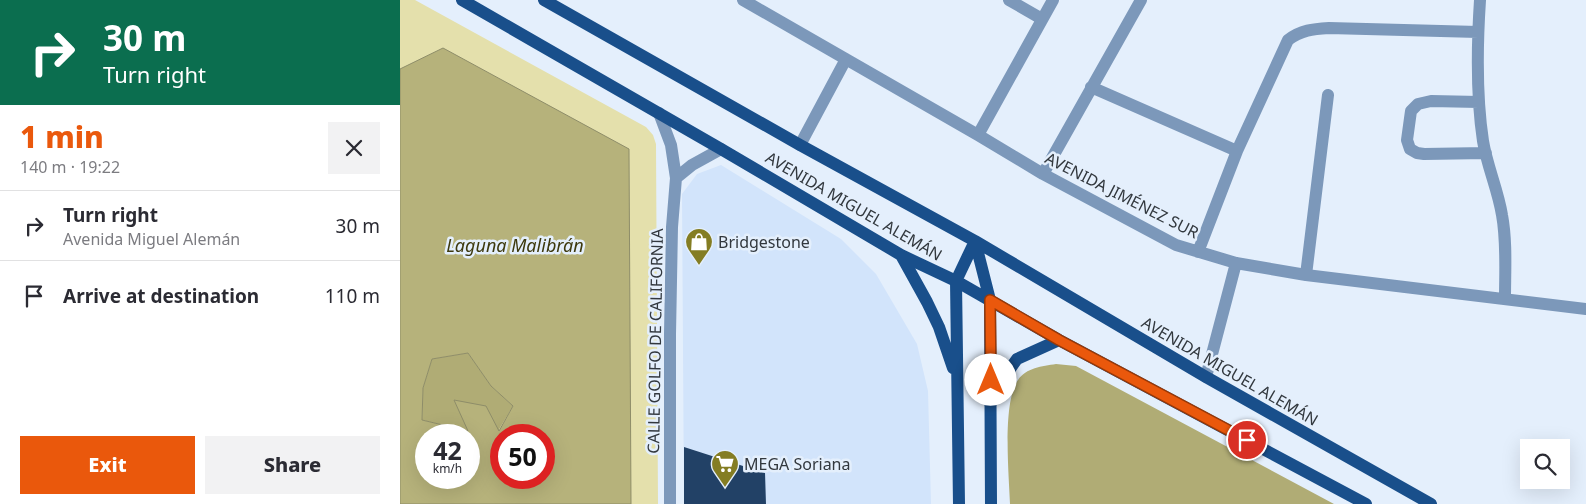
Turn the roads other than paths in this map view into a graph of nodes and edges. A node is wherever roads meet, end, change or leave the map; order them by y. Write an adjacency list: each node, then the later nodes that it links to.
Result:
1 (462, 0): 14 (main road, AVENIDA MIGUEL ALEMÁN)
2 (544, 0): 16 (main road, AVENIDA MIGUEL ALEMÁN)
3 (743, 0): 10 (street, AVENIDA JIMÉNEZ SUR)
4 (1009, 0): 8 (street)
5 (1053, 0): 8 (street)
6 (1141, 0): 11 (street)
7 (1480, 0): 9 (street)
8 (1042, 19): 15 (street)
9 (1478, 32): 13 (street); 18 (street)
10 (846, 59): 15 (street, AVENIDA JIMÉNEZ SUR); 16 (street)
11 (1091, 87): 18 (street); 20 (street)
12 (1328, 95): 26 (street)
13 (1479, 102): 19 (street); 19 (street)
14 (659, 113): 17 (main road, AVENIDA MIGUEL ALEMÁN); 21 (street, CALLE GOLFO DE CALIFORNIA)
15 (978, 135): 20 (street, AVENIDA JIMÉNEZ SUR)
16 (800, 146): 22 (main road, AVENIDA MIGUEL ALEMÁN)
17 (721, 149): 21 (street); 24 (main road, AVENIDA MIGUEL ALEMÁN)
18 (1238, 151): 23 (street)
19 (1486, 153): 28 (street)
20 (1043, 174): 23 (street, AVENIDA JIMÉNEZ SUR)
21 (676, 178): 35 (street, CALLE GOLFO DE CALIFORNIA)
22 (975, 241): 27 (main road); 29 (main road); 32 (main road, AVENIDA MIGUEL ALEMÁN)
23 (1198, 252): 25 (street, AVENIDA JIMÉNEZ SUR)
24 (901, 255): 27 (main road, AVENIDA MIGUEL ALEMÁN); 33 (main road)
25 (1236, 262): 26 (street, AVENIDA JIMÉNEZ SUR); 32 (street)
26 (1306, 275): 28 (street, AVENIDA JIMÉNEZ SUR)
27 (956, 281): 29 (main road, AVENIDA MIGUEL ALEMÁN); 33 (main road)
28 (1505, 299): 30 (street, AVENIDA JIMÉNEZ SUR)
29 (990, 300): 31 (main road, AVENIDA MIGUEL ALEMÁN); 34 (main road)
30 (1586, 309)
31 (1059, 340): 34 (main road); 38 (main road, AVENIDA MIGUEL ALEMÁN)
32 (1206, 377): 39 (main road, AVENIDA MIGUEL ALEMÁN)
33 (956, 379): 36 (main road)
34 (991, 396): 37 (main road)
35 (670, 504)
36 (959, 504)
37 (992, 504)
38 (1366, 504)
39 (1431, 504)

